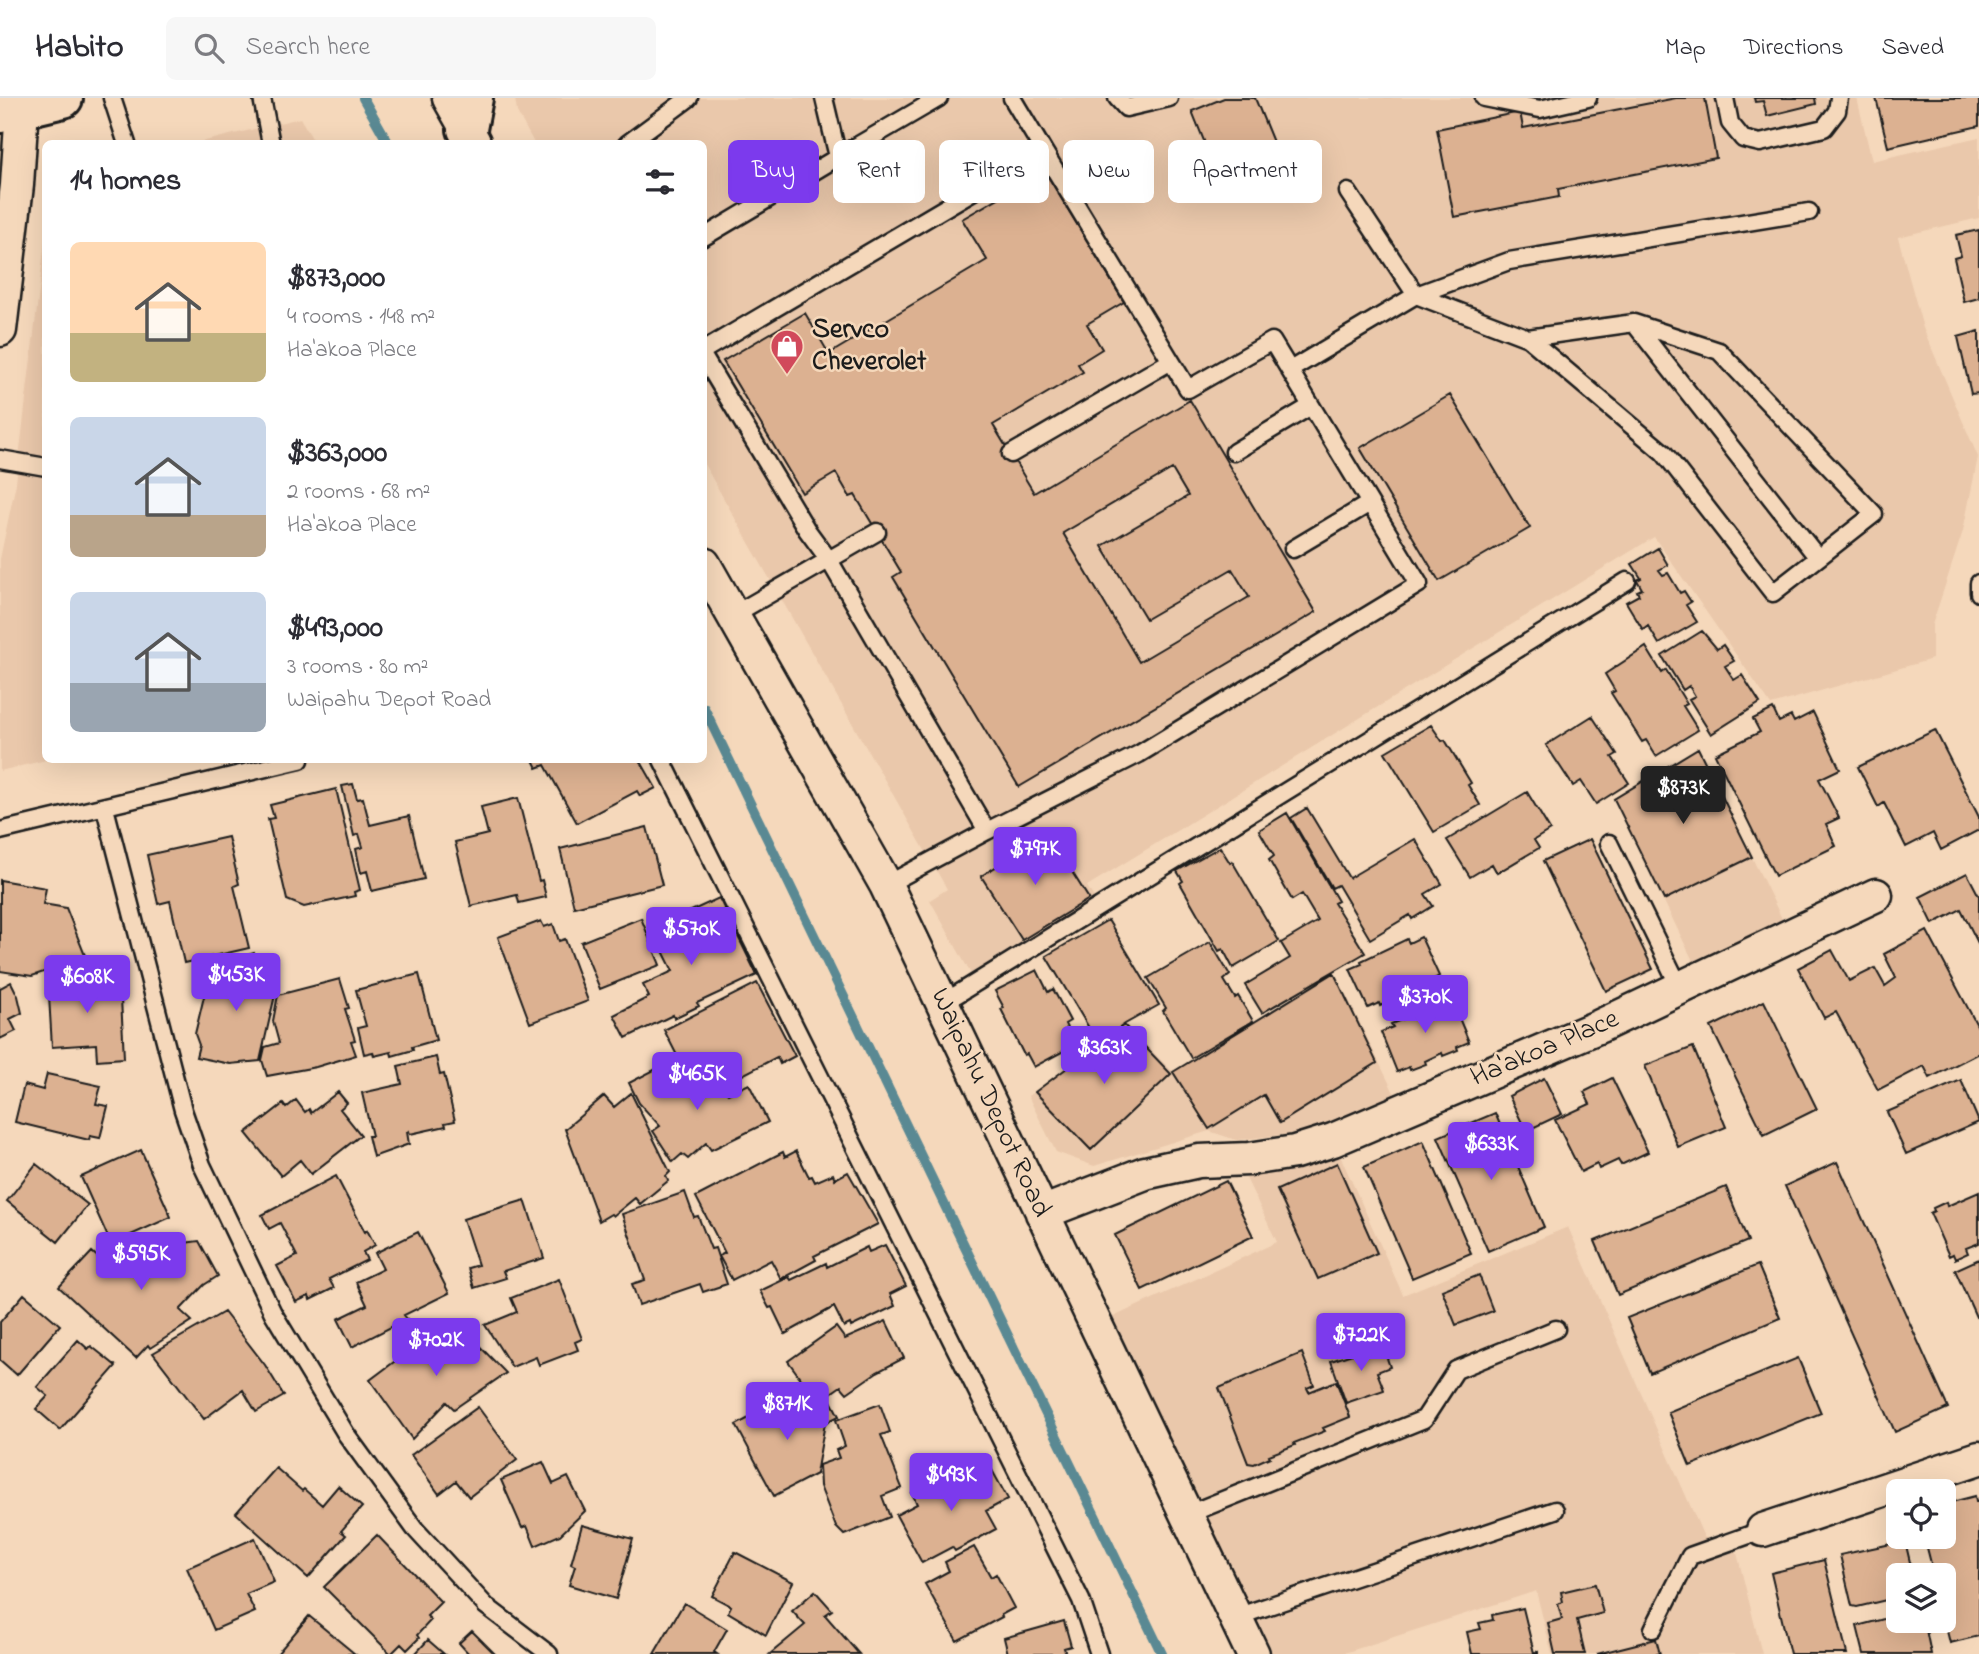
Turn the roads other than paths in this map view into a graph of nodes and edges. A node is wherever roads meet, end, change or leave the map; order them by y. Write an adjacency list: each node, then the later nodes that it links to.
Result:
1 (63, 98): 14 (main road)
2 (112, 98): 15 (lane)
3 (262, 98): 16 (lane)
4 (689, 98): 17 (lane)
5 (824, 98): 18 (lane)
6 (939, 98): 19 (lane)
7 (1012, 98): 20 (lane)
8 (1117, 98): 9 (lane)
9 (1169, 98)
10 (1484, 98): 11 (lane)
11 (1588, 98)
12 (1725, 98): 13 (lane)
13 (1839, 98)
14 (11, 111): 29 (street)
15 (126, 140)
16 (270, 140)
17 (632, 140)
18 (834, 140)
19 (867, 140)
20 (1037, 140)
21 (833, 160): 26 (lane)
22 (1049, 160): 33 (lane)
23 (1348, 192): 27 (lane)
24 (953, 203): 31 (lane)
25 (1809, 212): 27 (lane)
26 (707, 235)
27 (1416, 295): 30 (lane); 34 (lane)
28 (1634, 323): 30 (lane); 43 (lane); 43 (lane)
29 (0, 330)
30 (1528, 338): 43 (lane)
31 (707, 348)
32 (707, 353): 44 (lane)
33 (1171, 360): 34 (lane); 37 (lane)
34 (1290, 370): 35 (lane)
35 (1311, 406): 36 (lane); 40 (lane)
36 (1234, 452)
37 (1011, 454)
38 (0, 459): 39 (lane)
39 (42, 466)
40 (1370, 503): 42 (lane); 54 (lane)
41 (877, 532): 44 (lane)
42 (1293, 550)
43 (1818, 558)
44 (829, 560): 49 (lane); 54 (lane)
45 (707, 570): 49 (street, Waipahu Depot Road)
46 (1627, 581): 59 (lane)
47 (1979, 583): 48 (lane)
48 (1979, 593)
49 (733, 615): 56 (street, Waipahu Depot Road)
50 (287, 763): 52 (lane)
51 (663, 763): 69 (lane)
52 (104, 807): 53 (lane); 68 (lane)
53 (0, 831)
54 (987, 831): 56 (lane)
55 (1609, 843): 58 (lane)
56 (886, 885): 59 (street, Waipahu Depot Road)
57 (1876, 895): 58 (street, Ha'akoa Place)
58 (1680, 988): 60 (street, Ha'akoa Place)
59 (943, 1003): 60 (street, Waipahu Depot Road)
60 (1042, 1213): 64 (street, Waipahu Depot Road)
61 (1556, 1329): 64 (lane)
62 (1979, 1458): 65 (street)
63 (1555, 1510): 66 (lane)
64 (1186, 1515): 66 (street, Waipahu Depot Road)
65 (1763, 1530): 67 (lane)
66 (1236, 1617): 70 (street, Waipahu Depot Road)
67 (1653, 1629)
68 (549, 1654)
69 (1099, 1654)
70 (1253, 1654)

